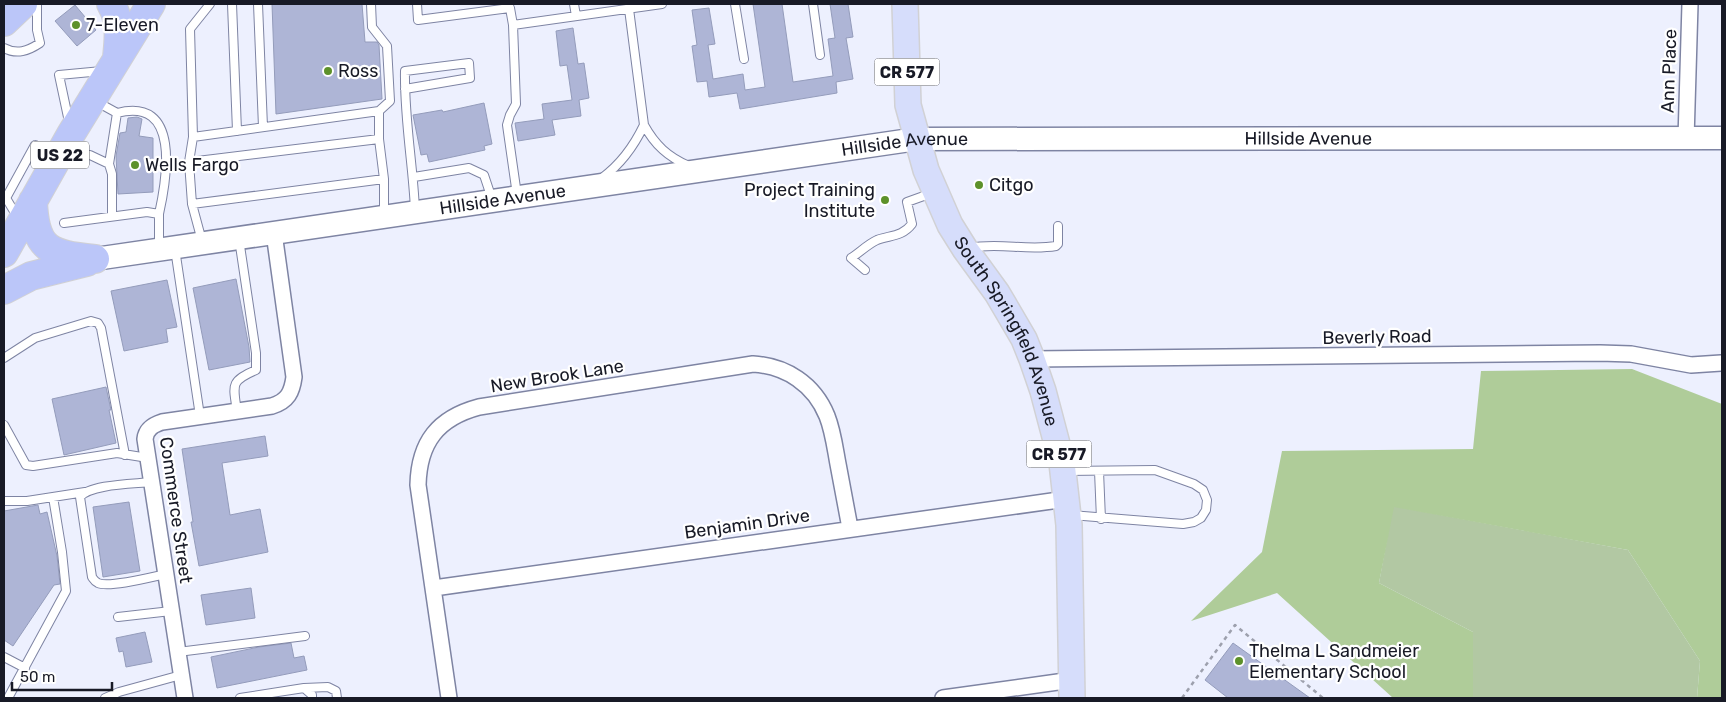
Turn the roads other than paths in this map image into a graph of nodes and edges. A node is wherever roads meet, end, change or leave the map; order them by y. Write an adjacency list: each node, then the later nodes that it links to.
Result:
1 (37, 4): 18 (lane)
2 (111, 4): 21 (highway)
3 (151, 4): 21 (highway, US 22)
4 (210, 4): 30 (lane)
5 (232, 4): 28 (lane)
6 (258, 4): 27 (lane)
7 (371, 4): 24 (lane)
8 (417, 4): 17 (lane)
9 (574, 4): 16 (lane)
10 (662, 4): 15 (lane)
11 (735, 4): 20 (lane)
12 (813, 4): 19 (lane)
13 (905, 4): 34 (main road, South Springfield Avenue / CR 577)
14 (1690, 4): 31 (street, Ann Place)
15 (629, 9): 16 (lane); 26 (lane)
16 (576, 16): 17 (lane)
17 (513, 26): 43 (lane)
18 (4, 48)
19 (820, 55)
20 (744, 58)
21 (113, 64): 23 (highway, US 22); 29 (lane)
22 (405, 89): 22 (lane); 39 (lane)
23 (92, 99): 25 (lane); 29 (highway, US 22)
24 (379, 111): 27 (lane); 33 (lane)
25 (117, 113): 37 (lane); 48 (lane)
26 (644, 125): 38 (lane); 41 (lane)
27 (263, 127): 28 (lane)
28 (237, 131): 30 (lane)
29 (71, 134): 35 (highway, US 22)
30 (193, 138): 36 (lane)
31 (1686, 138): 32 (street, Hillside Avenue); 34 (street, Hillside Avenue)
32 (1722, 138)
33 (379, 139): 36 (lane); 40 (lane)
34 (916, 139): 38 (street, Hillside Avenue); 42 (main road, South Springfield Avenue / CR 577)
35 (58, 158): 37 (lane); 46 (highway, US 22)
36 (189, 162): 45 (lane)
37 (109, 164): 49 (lane)
38 (703, 171): 41 (street, Hillside Avenue)
39 (414, 177): 44 (lane); 47 (lane)
40 (384, 179): 45 (lane); 50 (lane)
41 (589, 187): 43 (street, Hillside Avenue)
42 (934, 192): 57 (main road, South Springfield Avenue / CR 577); 60 (lane)
43 (517, 197): 44 (street, Hillside Avenue)
44 (493, 201): 47 (street, Hillside Avenue)
45 (192, 204): 55 (lane)
46 (27, 212): 58 (highway, US 22); 59 (highway)
47 (415, 212): 50 (street, Hillside Avenue)
48 (159, 214): 49 (lane); 56 (lane)
49 (112, 216): 51 (lane)
50 (384, 217): 53 (street, Hillside Avenue)
51 (64, 223)
52 (1058, 226): 57 (lane)
53 (274, 233): 54 (street, Hillside Avenue); 65 (street, Commerce Street)
54 (239, 238): 55 (street, Hillside Avenue); 65 (lane)
55 (202, 243): 56 (street, Hillside Avenue)
56 (167, 248): 59 (street, Hillside Avenue); 66 (lane)
57 (964, 249): 63 (main road, South Springfield Avenue / CR 577)
58 (4, 252)
59 (95, 259): 61 (highway)
60 (865, 270)
61 (4, 290)
62 (4, 358): 68 (lane)
63 (1032, 359): 64 (street, Beverly Road); 70 (main road, South Springfield Avenue / CR 577)
64 (1721, 363)
65 (237, 411): 66 (street, Commerce Street)
66 (200, 416): 69 (street, Commerce Street)
67 (4, 425): 68 (lane)
68 (125, 455): 69 (lane)
69 (148, 458): 72 (street, Commerce Street)
70 (1063, 471): 71 (lane); 76 (main road, South Springfield Avenue / CR 577)
71 (1099, 471): 77 (lane); 77 (lane)
72 (152, 482): 73 (lane); 79 (street, Commerce Street)
73 (87, 492): 74 (lane); 79 (lane)
74 (53, 497): 75 (lane); 86 (lane)
75 (4, 501)
76 (1067, 507): 77 (lane); 78 (street, Benjamin Drive); 89 (main road, South Springfield Avenue / CR 577)
77 (1101, 519)
78 (850, 528): 80 (street, Benjamin Drive); 80 (street, New Brook Lane)
79 (166, 574): 81 (street, Commerce Street)
80 (434, 588): 96 (street, New Brook Lane)
81 (171, 611): 82 (lane); 84 (street, Commerce Street)
82 (118, 617)
83 (305, 636): 84 (lane)
84 (178, 652): 87 (street, Commerce Street)
85 (4, 657): 86 (lane)
86 (25, 668): 90 (lane)
87 (181, 675): 91 (lane); 92 (street, Commerce Street)
88 (304, 688): 93 (lane); 94 (lane); 95 (lane)
89 (1072, 689): 97 (street)
90 (8, 698)
91 (105, 698)
92 (185, 698)
93 (240, 698)
94 (312, 698)
95 (337, 698)
96 (449, 698)
97 (942, 698)

